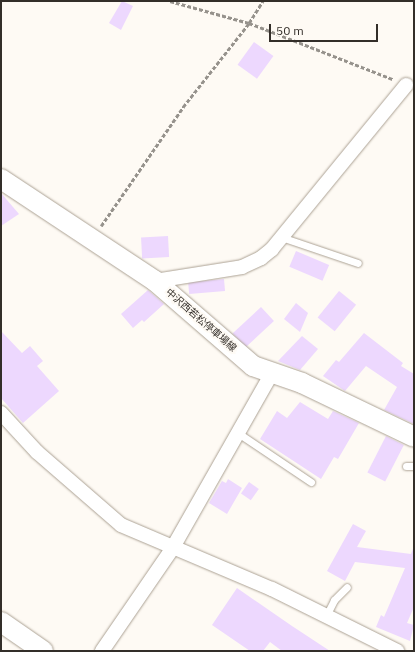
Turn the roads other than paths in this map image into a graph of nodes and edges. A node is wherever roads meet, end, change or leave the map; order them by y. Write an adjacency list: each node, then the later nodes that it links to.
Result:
1 (402, 83): 3 (street)
2 (1, 179): 5 (main road, 中沢西若松停車場線)
3 (281, 237): 4 (lane); 5 (street)
4 (358, 263)
5 (155, 281): 6 (main road, 中沢西若松停車場線)
6 (272, 373): 8 (street); 9 (main road, 中沢西若松停車場線)
7 (1, 413): 11 (street)
8 (238, 433): 10 (lane); 11 (street)
9 (414, 437)
10 (311, 482)
11 (172, 549): 13 (street); 16 (street)
12 (347, 587): 13 (lane)
13 (326, 616): 17 (street)
14 (1, 622): 15 (main road)
15 (43, 651)
16 (102, 651)
17 (397, 651)

